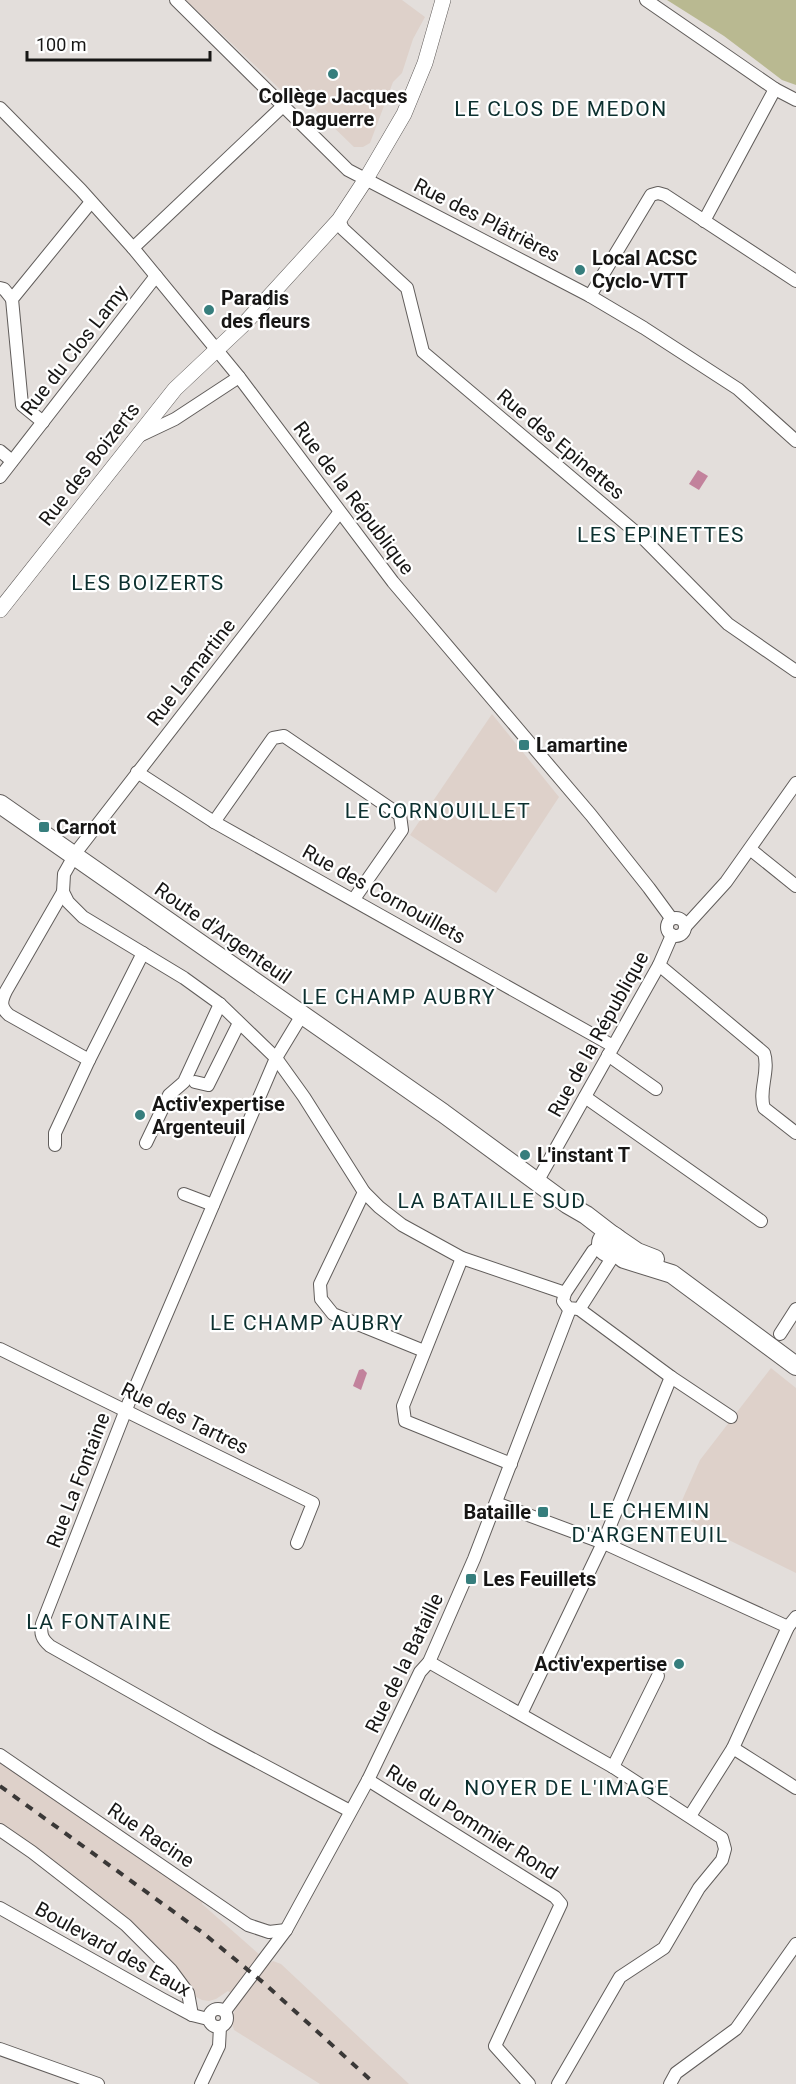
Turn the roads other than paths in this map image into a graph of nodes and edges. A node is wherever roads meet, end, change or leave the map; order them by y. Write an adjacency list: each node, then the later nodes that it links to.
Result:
1 (176, 0): 6 (street, Rue des Plâtrières)
2 (443, 0): 8 (street, Rue des Boizerts)
3 (646, 0): 4 (street)
4 (775, 89): 5 (street); 11 (street)
5 (796, 100)
6 (284, 105): 8 (street, Rue des Plâtrières); 12 (street)
7 (0, 108): 9 (street, Rue de la République)
8 (366, 179): 10 (street, Rue des Boizerts); 16 (street, Rue des Plâtrières)
9 (91, 202): 12 (street, Rue de la République); 17 (street)
10 (339, 220): 18 (street, Rue des Boizerts); 28 (street, Rue des Epinettes)
11 (704, 221): 14 (street); 16 (street)
12 (133, 248): 13 (street, Rue de la République)
13 (156, 276): 18 (street, Rue de la République); 20 (street, Rue du Clos Lamy)
14 (796, 281)
15 (0, 288): 17 (street)
16 (590, 296): 22 (street, Rue des Plâtrières)
17 (12, 299): 20 (street)
18 (217, 349): 19 (street, Rue de la République); 21 (street, Rue des Boizerts)
19 (239, 377): 21 (street); 26 (street, Rue de la République)
20 (43, 422): 24 (street, Rue du Clos Lamy)
21 (136, 437): 27 (street, Rue des Boizerts)
22 (796, 441)
23 (0, 451): 24 (street)
24 (12, 461): 25 (street, Rue du Clos Lamy)
25 (0, 477)
26 (339, 513): 29 (street, Rue Lamartine); 38 (street, Rue de la République)
27 (0, 610)
28 (796, 671)
29 (138, 772): 32 (street, Rue des Cornouillets); 34 (street, Rue Lamartine)
30 (796, 783): 33 (street)
31 (0, 804): 34 (main road, Route d'Argenteuil)
32 (214, 822): 37 (street, Rue des Cornouillets); 37 (street)
33 (750, 849): 35 (street); 39 (street)
34 (74, 855): 36 (street, Rue Lamartine); 44 (main road, Route d'Argenteuil)
35 (796, 886)
36 (63, 892): 41 (street); 48 (street, Rue Lamartine)
37 (354, 899): 46 (street, Rue des Cornouillets)
38 (671, 918): 39 (street); 40 (street)
39 (686, 927): 40 (street)
40 (672, 935): 42 (street, Rue de la République)
41 (142, 953): 43 (street); 48 (street)
42 (659, 965): 46 (street, Rue de la République); 52 (street)
43 (220, 1004): 45 (street); 53 (street)
44 (302, 1015): 47 (street, Rue La Fontaine); 55 (main road, Route d'Argenteuil)
45 (239, 1023): 47 (street); 49 (street)
46 (611, 1050): 50 (street, Rue des Cornouillets); 51 (street, Rue de la République)
47 (276, 1058): 56 (street); 58 (street, Rue La Fontaine)
48 (89, 1060): 54 (street)
49 (195, 1082)
50 (656, 1089)
51 (585, 1097): 55 (street, Rue de la République); 59 (street)
52 (796, 1133)
53 (146, 1143)
54 (55, 1145)
55 (537, 1182): 60 (main road, Route d'Argenteuil)
56 (364, 1192): 61 (street); 67 (street)
57 (184, 1194): 58 (street)
58 (213, 1205): 70 (street, Rue La Fontaine)
59 (761, 1221)
60 (609, 1245): 62 (street); 63 (street, Rue de la Bataille); 68 (main road, Route d'Argenteuil)
61 (462, 1258): 62 (street); 67 (street)
62 (565, 1293): 63 (street)
63 (575, 1309): 69 (street); 72 (street, Rue de la Bataille)
64 (796, 1309): 65 (street)
65 (780, 1334)
66 (0, 1349): 70 (street, Rue des Tartres)
67 (424, 1350): 72 (street)
68 (796, 1366)
69 (671, 1377): 71 (street); 75 (street)
70 (126, 1411): 74 (street, Rue des Tartres); 85 (street, Rue La Fontaine)
71 (731, 1417)
72 (511, 1464): 73 (street, Rue de la Bataille)
73 (496, 1503): 75 (street); 77 (street, Rue de la Bataille)
74 (297, 1543)
75 (603, 1543): 76 (street); 79 (street)
76 (792, 1622): 80 (street)
77 (429, 1662): 79 (street); 83 (street, Rue de la Bataille)
78 (658, 1676): 82 (street)
79 (521, 1714): 82 (street)
80 (733, 1748): 84 (street); 86 (street)
81 (0, 1755): 89 (street, Rue Racine)
82 (613, 1767): 86 (street)
83 (368, 1780): 85 (street, Rue de la Bataille); 98 (street, Rue du Pommier Rond)
84 (796, 1788)
85 (350, 1811): 89 (street, Rue de la Bataille)
86 (690, 1816): 99 (street)
87 (0, 1830): 92 (street)
88 (0, 1908): 92 (street, Boulevard des Eaux)
89 (286, 1930): 91 (street, Rue de la Bataille)
90 (796, 1944): 100 (street)
91 (225, 2011): 93 (street); 94 (street)
92 (192, 2015): 93 (street, Boulevard des Eaux)
93 (208, 2019): 94 (street)
94 (220, 2027): 97 (street)
95 (0, 2049): 96 (street)
96 (98, 2084)
97 (201, 2084)
98 (529, 2084)
99 (558, 2084)
100 (670, 2084)

